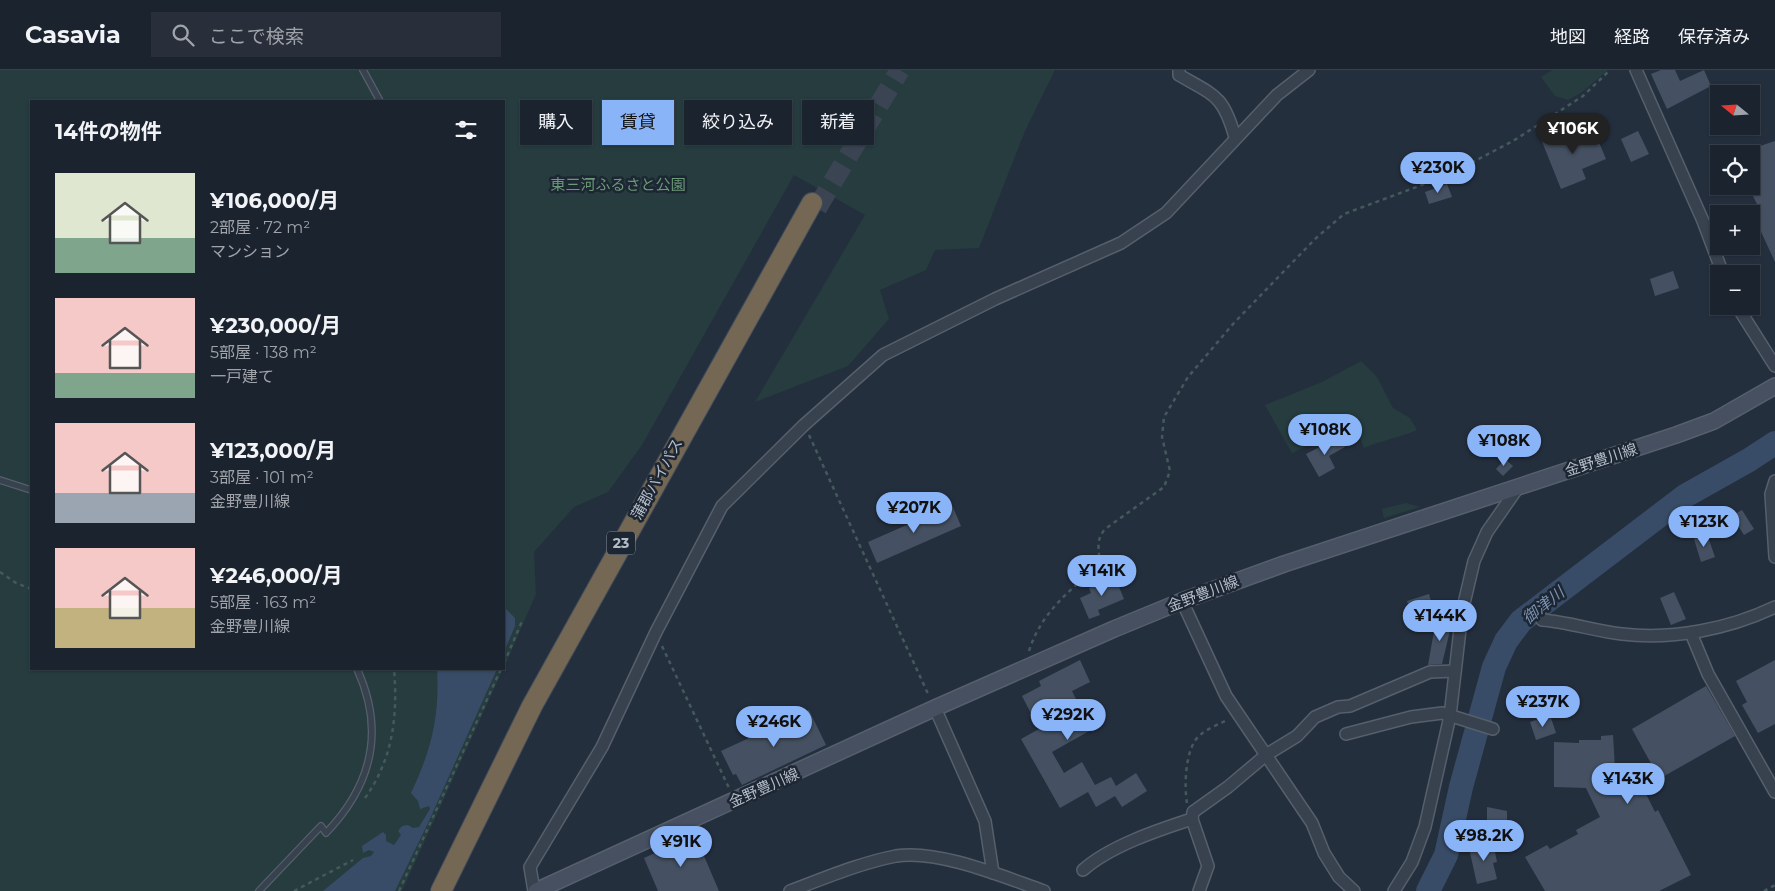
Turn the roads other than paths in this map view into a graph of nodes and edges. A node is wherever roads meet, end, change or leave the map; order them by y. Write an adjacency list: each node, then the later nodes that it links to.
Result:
1 (364, 70): 5 (lane)
2 (1179, 70): 6 (street)
3 (1309, 70): 6 (street)
4 (1636, 70): 8 (street)
5 (379, 100)
6 (1235, 137): 35 (street)
7 (814, 205): 32 (highway, 蒲郡バイパス / 23)
8 (1720, 265)
9 (1743, 315): 10 (street)
10 (1775, 366)
11 (1775, 386): 14 (main road, 金野豊川線)
12 (0, 480): 15 (lane)
13 (1775, 481): 16 (street)
14 (1519, 486): 17 (main road, 金野豊川線); 22 (street)
15 (30, 490)
16 (1775, 557)
17 (1182, 601): 23 (main road, 金野豊川線); 27 (street)
18 (1775, 607): 20 (street)
19 (1542, 620): 20 (street)
20 (1691, 633): 28 (street)
21 (358, 670): 34 (lane)
22 (1455, 671): 24 (street); 27 (street)
23 (935, 708): 31 (street); 35 (main road, 金野豊川線)
24 (1450, 716): 25 (street); 26 (street); 33 (street)
25 (1493, 729)
26 (1346, 734)
27 (1266, 755): 29 (street); 39 (street)
28 (1775, 792)
29 (1192, 819): 30 (street); 38 (street)
30 (1083, 870)
31 (993, 873): 36 (street); 37 (street)
32 (444, 890)
33 (1398, 890)
34 (259, 891)
35 (535, 891)
36 (790, 891)
37 (1044, 891)
38 (1199, 891)
39 (1354, 891)

